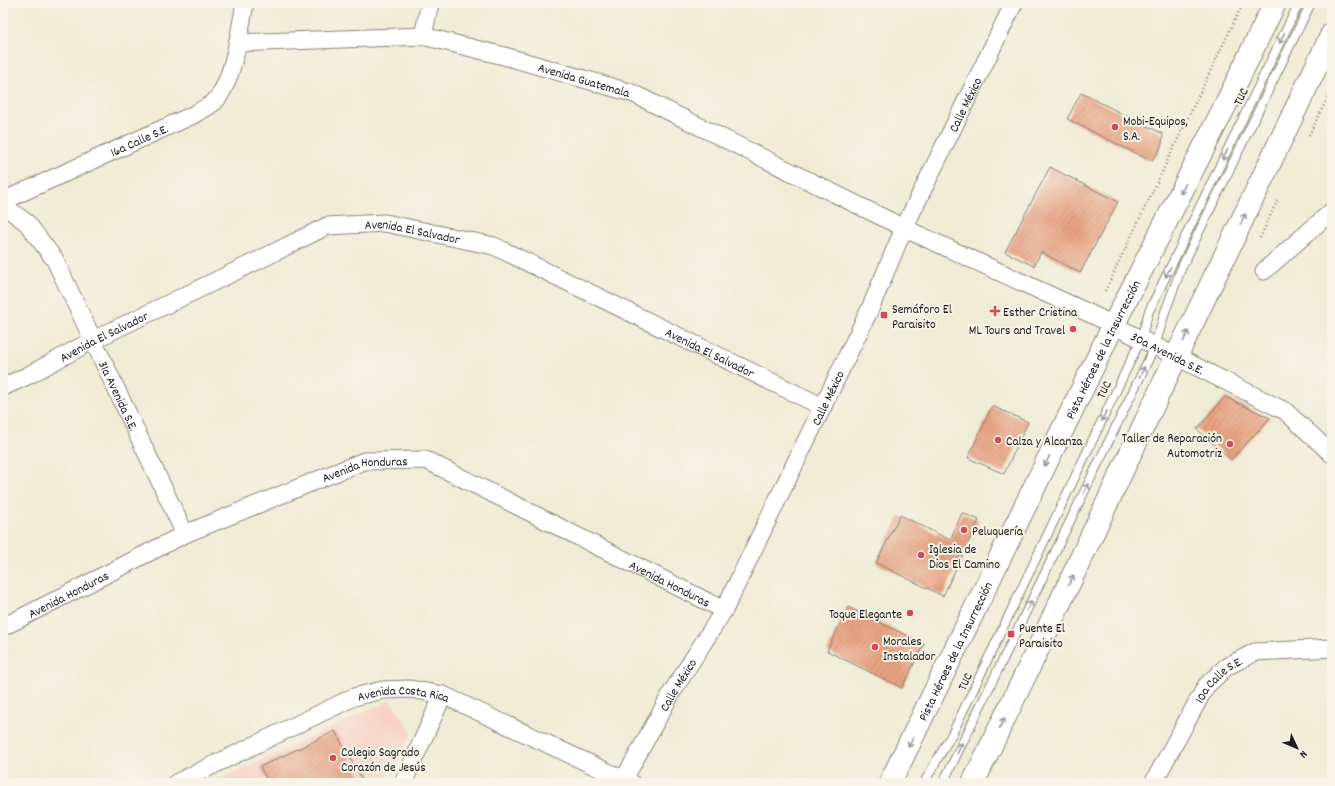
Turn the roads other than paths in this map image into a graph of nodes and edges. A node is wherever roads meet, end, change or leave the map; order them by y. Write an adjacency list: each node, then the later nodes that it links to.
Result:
1 (245, 3): 9 (street, 16a Calle S.E.)
2 (430, 3): 8 (street)
3 (1014, 3): 13 (street, Calle México)
4 (1275, 3): 15 (main road, Pista Héroes de la Insurrección, one-way to 15)
5 (1299, 3): 17 (lane, TUC, one-way to 17)
6 (1311, 3): 17 (lane, TUC)
7 (1332, 34): 18 (main road, one-way to 7)
8 (423, 36): 9 (street, Avenida Guatemala); 13 (street, Avenida Guatemala)
9 (237, 43): 10 (street, 16a Calle S.E.)
10 (3, 200)
11 (3, 205): 16 (street, 31a Avenida S.E.)
12 (1332, 211): 14 (street)
13 (904, 228): 15 (street, 30a Avenida S.E.); 20 (street, Calle México)
14 (1264, 271)
15 (1114, 326): 17 (street, 30a Avenida S.E.); 30 (main road, Pista Héroes de la Insurrección, one-way to 30)
16 (93, 340): 19 (street, Avenida El Salvador); 20 (street, Avenida El Salvador); 22 (street, 31a Avenida S.E.)
17 (1148, 342): 18 (street, 30a Avenida S.E.); 31 (lane, TUC, one-way to 31); 32 (lane, TUC, one-way to 17)
18 (1176, 357): 21 (street, 30a Avenida S.E.); 33 (main road, one-way to 18)
19 (3, 387)
20 (823, 407): 23 (street, Calle México)
21 (1332, 454)
22 (185, 534): 23 (street, Avenida Honduras); 24 (street, Avenida Honduras)
23 (724, 610): 27 (street, Calle México)
24 (3, 627)
25 (1332, 648): 34 (street, 10a Calle S.E.)
26 (443, 695): 27 (street, Avenida Costa Rica); 28 (street, Avenida Costa Rica); 29 (street)
27 (626, 782)
28 (176, 783)
29 (403, 783)
30 (890, 783)
31 (924, 783)
32 (943, 783)
33 (973, 783)
34 (1153, 783)

